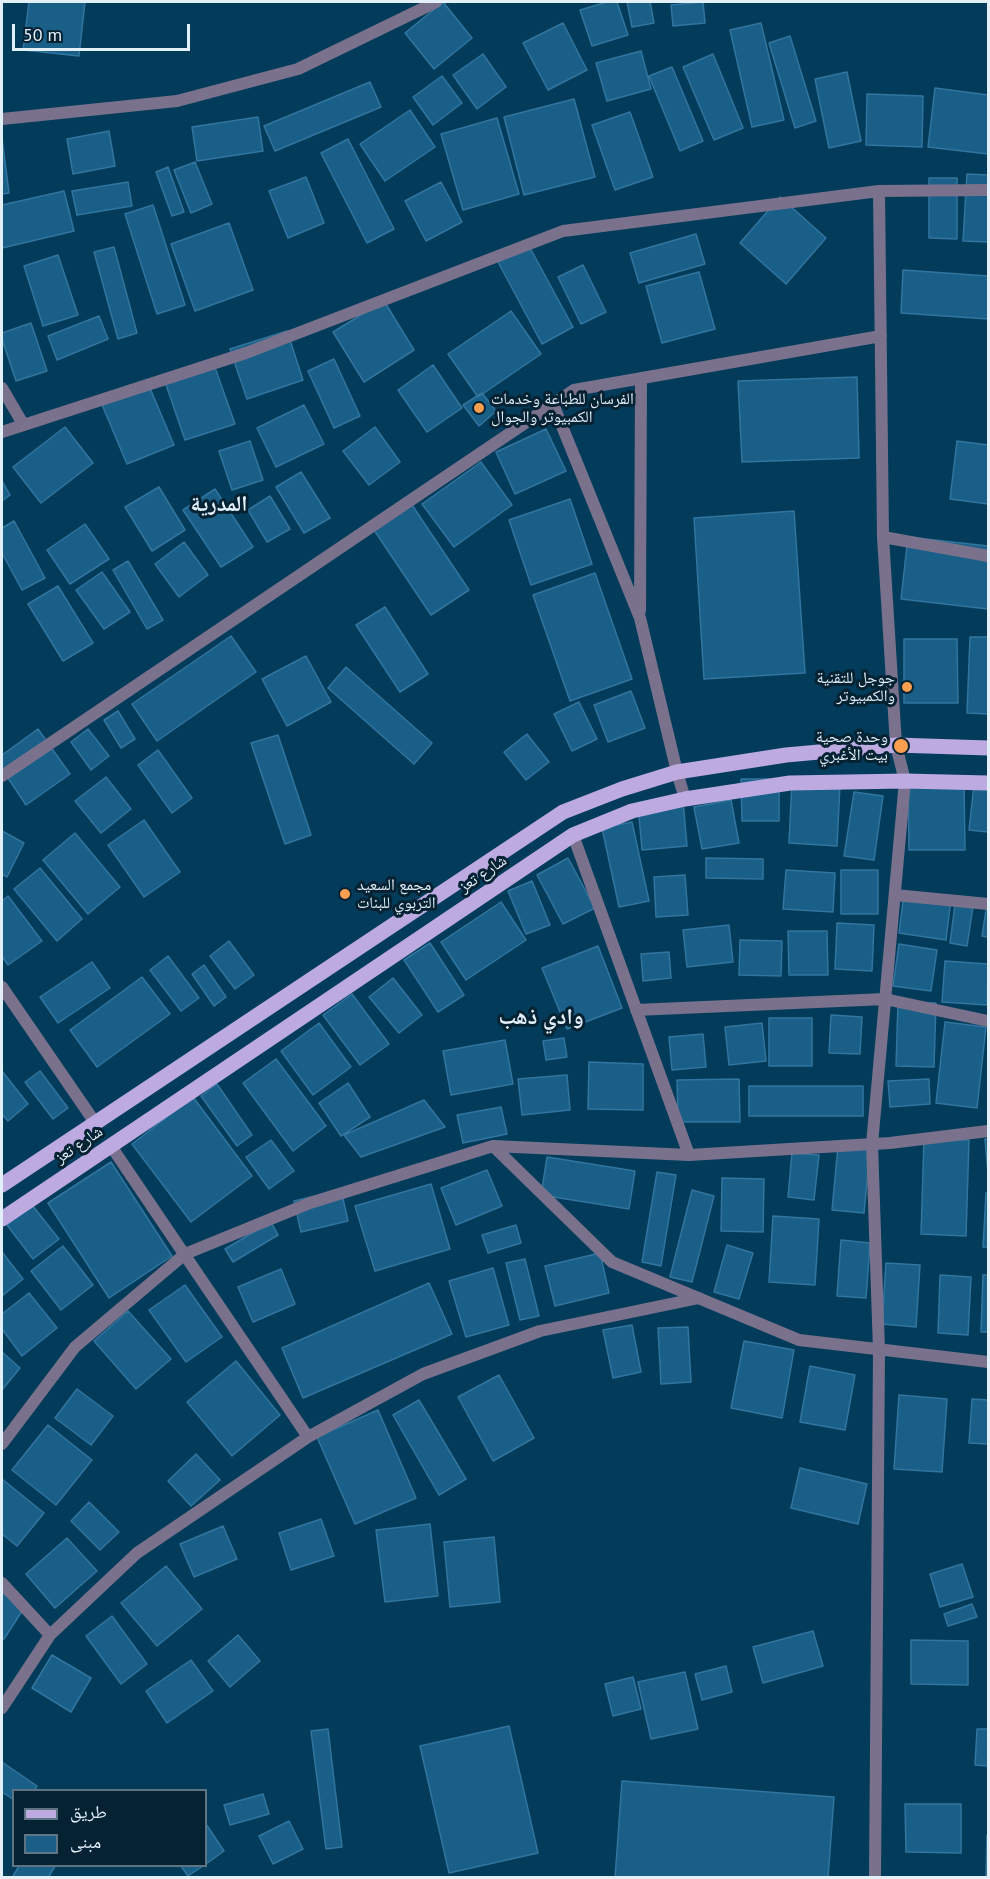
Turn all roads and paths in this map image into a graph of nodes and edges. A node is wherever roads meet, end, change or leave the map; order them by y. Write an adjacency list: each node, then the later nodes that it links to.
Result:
1 (436, 2): 2 (street)
2 (2, 119)
3 (988, 189): 4 (street)
4 (879, 191): 5 (street); 9 (street)
5 (881, 336): 6 (street); 11 (street)
6 (641, 378): 8 (street); 13 (street)
7 (2, 388): 9 (street)
8 (553, 404): 13 (street); 17 (street)
9 (23, 424): 10 (street)
10 (2, 432)
11 (883, 537): 12 (street); 14 (street)
12 (988, 556)
13 (640, 618): 16 (street)
14 (896, 746): 15 (main road, شارع تعز); 16 (main road, شارع تعز); 18 (street)
15 (988, 748)
16 (677, 772): 20 (street); 28 (main road, شارع تعز)
17 (2, 776)
18 (905, 781): 19 (main road, شارع تعز); 20 (main road, شارع تعز); 22 (street)
19 (988, 783)
20 (685, 800): 21 (main road, شارع تعز)
21 (573, 835): 26 (street); 31 (main road, شارع تعز)
22 (895, 895): 23 (street); 25 (street)
23 (988, 904)
24 (2, 987): 28 (street)
25 (885, 999): 26 (street); 27 (street); 30 (street)
26 (636, 1010): 33 (street)
27 (988, 1021)
28 (96, 1124): 34 (main road, شارع تعز)
29 (988, 1131): 30 (street)
30 (872, 1144): 33 (street); 38 (street)
31 (111, 1146): 35 (main road, شارع تعز); 36 (street)
32 (493, 1146): 33 (street); 36 (street); 37 (street)
33 (689, 1155)
34 (2, 1185)
35 (2, 1219)
36 (185, 1254): 40 (street); 41 (street)
37 (699, 1298): 38 (street); 40 (street)
38 (879, 1350): 39 (street); 45 (street)
39 (988, 1362)
40 (308, 1437): 43 (street)
41 (2, 1444)
42 (2, 1583): 43 (street)
43 (50, 1635): 44 (street)
44 (2, 1708)
45 (875, 1878)

